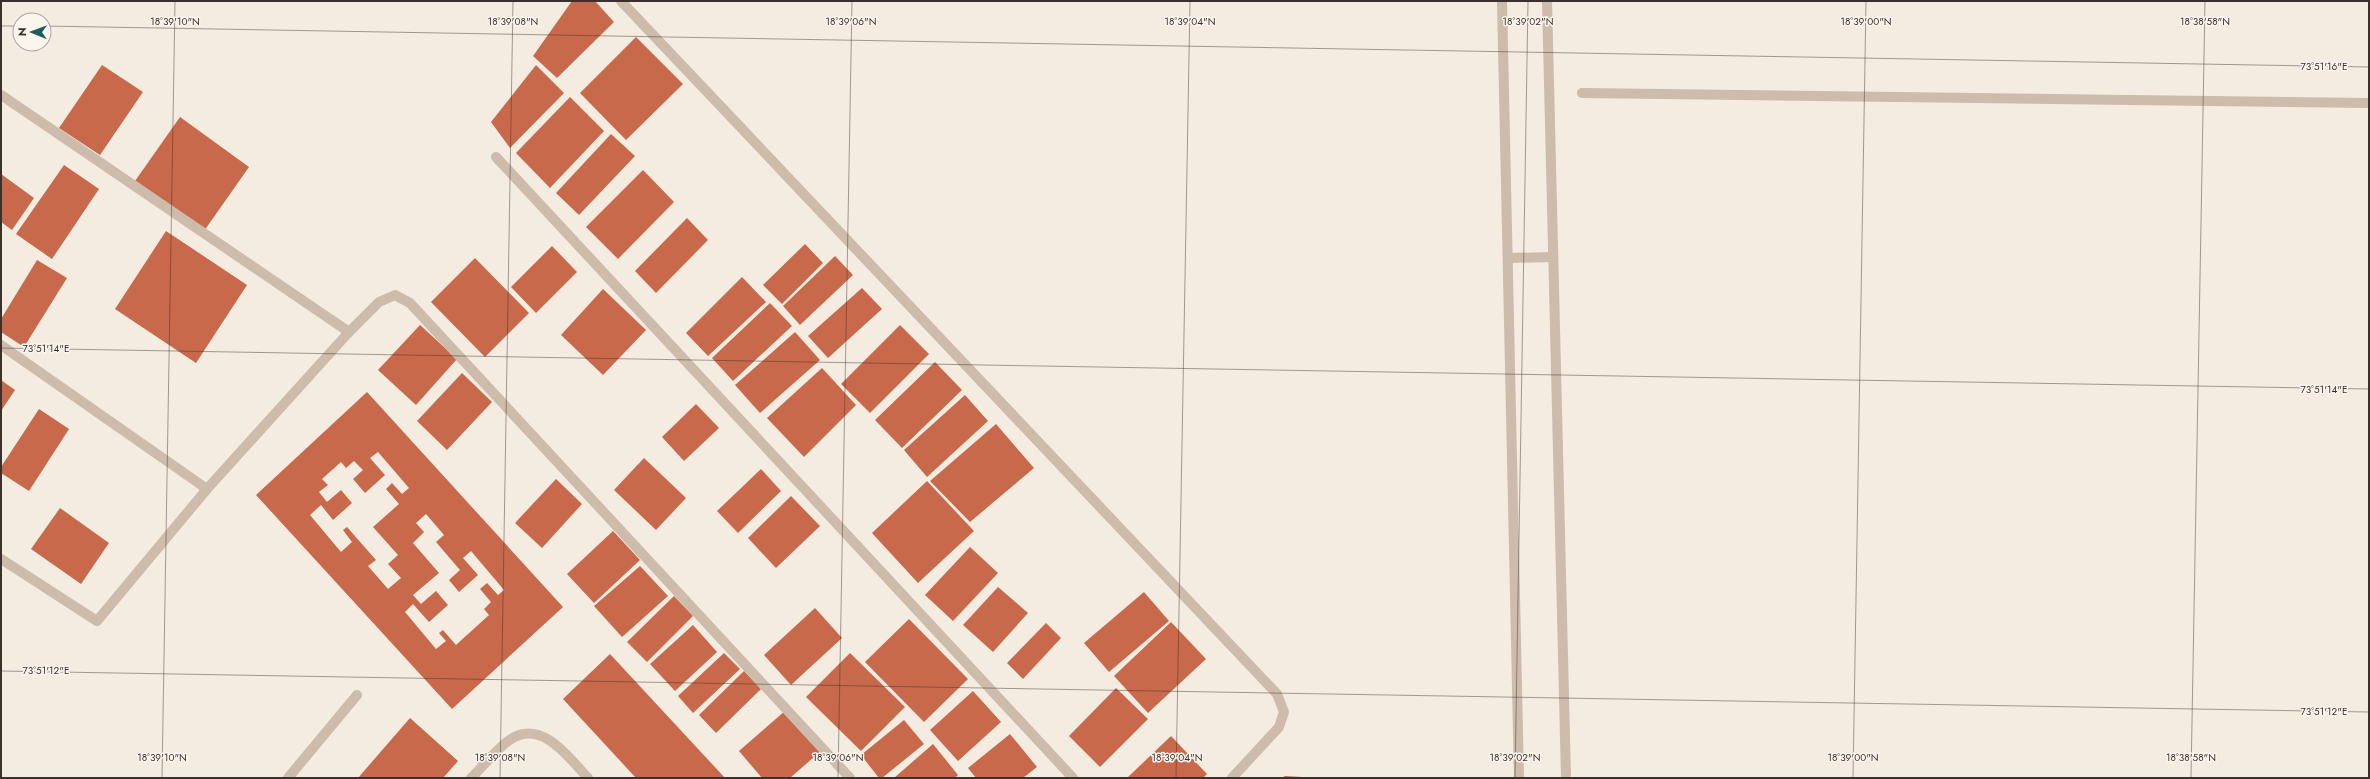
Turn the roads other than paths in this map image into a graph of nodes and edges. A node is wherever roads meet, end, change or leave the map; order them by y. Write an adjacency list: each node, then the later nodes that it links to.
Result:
1 (621, 1): 20 (street)
2 (1502, 1): 9 (street)
3 (1547, 1): 8 (street)
4 (1582, 94): 6 (street)
5 (1, 95): 10 (street)
6 (2369, 103)
7 (496, 157): 19 (street)
8 (1553, 257): 9 (street); 22 (street)
9 (1508, 258): 21 (street)
10 (349, 332): 12 (street); 18 (street)
11 (1, 345): 12 (street)
12 (207, 489): 13 (street)
13 (1, 559)
14 (357, 696): 15 (street)
15 (288, 778)
16 (472, 778): 17 (street)
17 (588, 778)
18 (850, 778)
19 (1073, 778)
20 (1232, 778)
21 (1519, 778)
22 (1566, 778)

